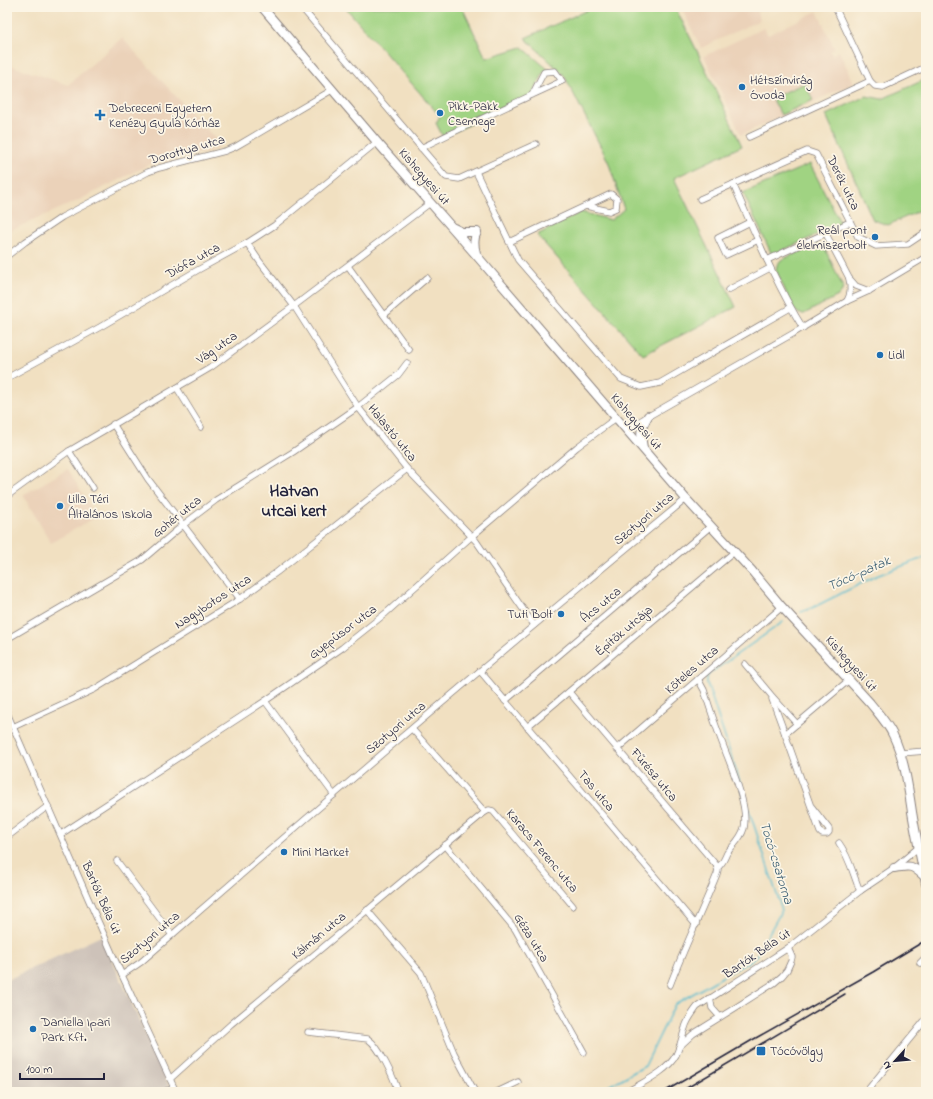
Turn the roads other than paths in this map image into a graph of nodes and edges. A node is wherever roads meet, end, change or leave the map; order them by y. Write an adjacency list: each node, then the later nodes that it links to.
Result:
1 (262, 7): 6 (street, Kishegyesi út)
2 (301, 7): 11 (street, Kishegyesi út)
3 (835, 7): 5 (street)
4 (926, 67): 5 (street)
5 (870, 81): 8 (street)
6 (332, 90): 9 (street, Kishegyesi út); 25 (street, Dorottya utca)
7 (532, 95): 7 (street, Kishegyesi út); 11 (street, Kishegyesi út)
8 (749, 137)
9 (376, 142): 15 (street, Kishegyesi út); 24 (street, Diófa utca)
10 (536, 144): 12 (street, Kishegyesi út)
11 (421, 148): 12 (street, Kishegyesi út)
12 (476, 172): 23 (street, Kishegyesi út)
13 (733, 184): 14 (street, Derék utca); 17 (street); 18 (street, Derék utca)
14 (700, 199)
15 (430, 203): 19 (street, Kishegyesi út); 29 (street, Vág utca)
16 (586, 206): 16 (street); 23 (street)
17 (750, 222): 22 (street); 22 (street)
18 (850, 222): 20 (street, Derék utca); 21 (street)
19 (452, 227): 26 (street, Kishegyesi út); 26 (street)
20 (926, 232)
21 (826, 234): 28 (street); 32 (street)
22 (758, 240): 28 (street)
23 (509, 242): 37 (street, Kishegyesi út)
24 (247, 244): 36 (street, Halastó utca); 42 (street, Diófa utca)
25 (7, 256)
26 (477, 256): 46 (street, Kishegyesi út)
27 (926, 257): 34 (street)
28 (767, 260): 30 (street)
29 (348, 266): 36 (street, Vág utca); 38 (street)
30 (770, 268): 33 (street); 37 (street)
31 (427, 278): 38 (street)
32 (849, 278): 34 (street); 35 (street)
33 (728, 290)
34 (870, 291): 35 (street)
35 (847, 301): 39 (street)
36 (294, 306): 43 (street, Vág utca); 44 (street, Halastó utca)
37 (790, 308): 39 (street)
38 (384, 315): 40 (street)
39 (802, 328): 45 (street)
40 (409, 350)
41 (407, 363): 44 (street, Gohér utca)
42 (7, 378)
43 (177, 388): 47 (street, Vág utca); 48 (street)
44 (358, 407): 52 (street, Halastó utca); 56 (street, Gohér utca)
45 (648, 416): 49 (street); 50 (street)
46 (616, 418): 49 (street, Kishegyesi út); 58 (street, Gyepűsor utca)
47 (113, 424): 51 (street, Vág utca); 56 (street)
48 (201, 427)
49 (626, 429): 50 (street, Kishegyesi út)
50 (643, 449): 55 (street, Kishegyesi út)
51 (69, 451): 53 (street); 54 (street, Vág utca)
52 (407, 469): 58 (street, Halastó utca); 60 (street, Nagybotos utca)
53 (93, 488)
54 (7, 496)
55 (686, 499): 57 (street, Kishegyesi út); 62 (street, Szotyori utca)
56 (183, 525): 60 (street); 63 (street, Gohér utca)
57 (711, 526): 59 (street, Kishegyesi út); 71 (street, Ács utca)
58 (471, 537): 62 (street, Halastó utca); 70 (street, Gyepűsor utca)
59 (734, 552): 61 (street, Kishegyesi út); 68 (street, Építők utcája)
60 (240, 599): 76 (street, Nagybotos utca)
61 (782, 607): 66 (street, Köteles utca); 67 (street, Kishegyesi út)
62 (534, 625): 65 (street, Szotyori utca)
63 (7, 639)
64 (745, 664): 69 (street)
65 (480, 671): 71 (street, Tas utca); 78 (street, Szotyori utca)
66 (698, 679): 80 (street, Köteles utca); 94 (street)
67 (850, 680): 75 (street); 82 (street, Kishegyesi út)
68 (570, 692): 77 (street, Építők utcája); 80 (street, Fűrész utca)
69 (771, 695): 72 (street); 74 (street)
70 (264, 701): 83 (street); 87 (street, Gyepűsor utca)
71 (505, 701): 77 (street, Tas utca)
72 (786, 712): 74 (street); 75 (street)
73 (7, 713): 76 (street, Bartók Béla út)
74 (778, 716): 79 (street)
75 (797, 724): 79 (street)
76 (13, 727): 84 (street, Bartók Béla út)
77 (527, 727): 99 (street, Tas utca)
78 (412, 729): 83 (street, Szotyori utca); 86 (street, Karacs Ferenc utca)
79 (785, 734): 85 (street)
80 (617, 749): 94 (street, Fűrész utca)
81 (926, 751): 82 (street)
82 (901, 754): 91 (street, Kishegyesi út)
83 (334, 795): 100 (street, Szotyori utca)
84 (48, 806): 87 (street, Bartók Béla út); 88 (street)
85 (811, 806): 85 (street)
86 (485, 812): 90 (street, Kálmán utca); 97 (street, Karacs Ferenc utca)
87 (61, 834): 104 (street, Bartók Béla út)
88 (7, 837)
89 (839, 844): 96 (street)
90 (445, 845): 98 (street, Kálmán utca); 111 (street, Géza utca)
91 (918, 848): 93 (street, Bartók Béla út); 95 (street, Kishegyesi út)
92 (117, 861): 100 (street)
93 (894, 868): 95 (street); 96 (street, Bartók Béla út)
94 (717, 871): 99 (street)
95 (925, 880)
96 (860, 891): 101 (street, Bartók Béla út)
97 (573, 906)
98 (367, 910): 112 (street, Kálmán utca); 117 (street)
99 (696, 925): 105 (street)
100 (172, 935): 104 (street, Szotyori utca)
101 (788, 948): 106 (street, Bartók Béla út); 107 (street)
102 (926, 957): 103 (street)
103 (920, 963)
104 (122, 975): 112 (street, Bartók Béla út)
105 (670, 985)
106 (710, 998): 107 (street); 110 (street, Bartók Béla út)
107 (720, 1017): 110 (street)
108 (926, 1019): 120 (street)
109 (308, 1032): 116 (street)
110 (679, 1047): 119 (street, Bartók Béla út)
111 (584, 1052)
112 (170, 1078): 114 (street, Bartók Béla út)
113 (518, 1082): 118 (street)
114 (175, 1090): 115 (street)
115 (164, 1092)
116 (398, 1092)
117 (475, 1092)
118 (497, 1092)
119 (627, 1092)
120 (866, 1092)

